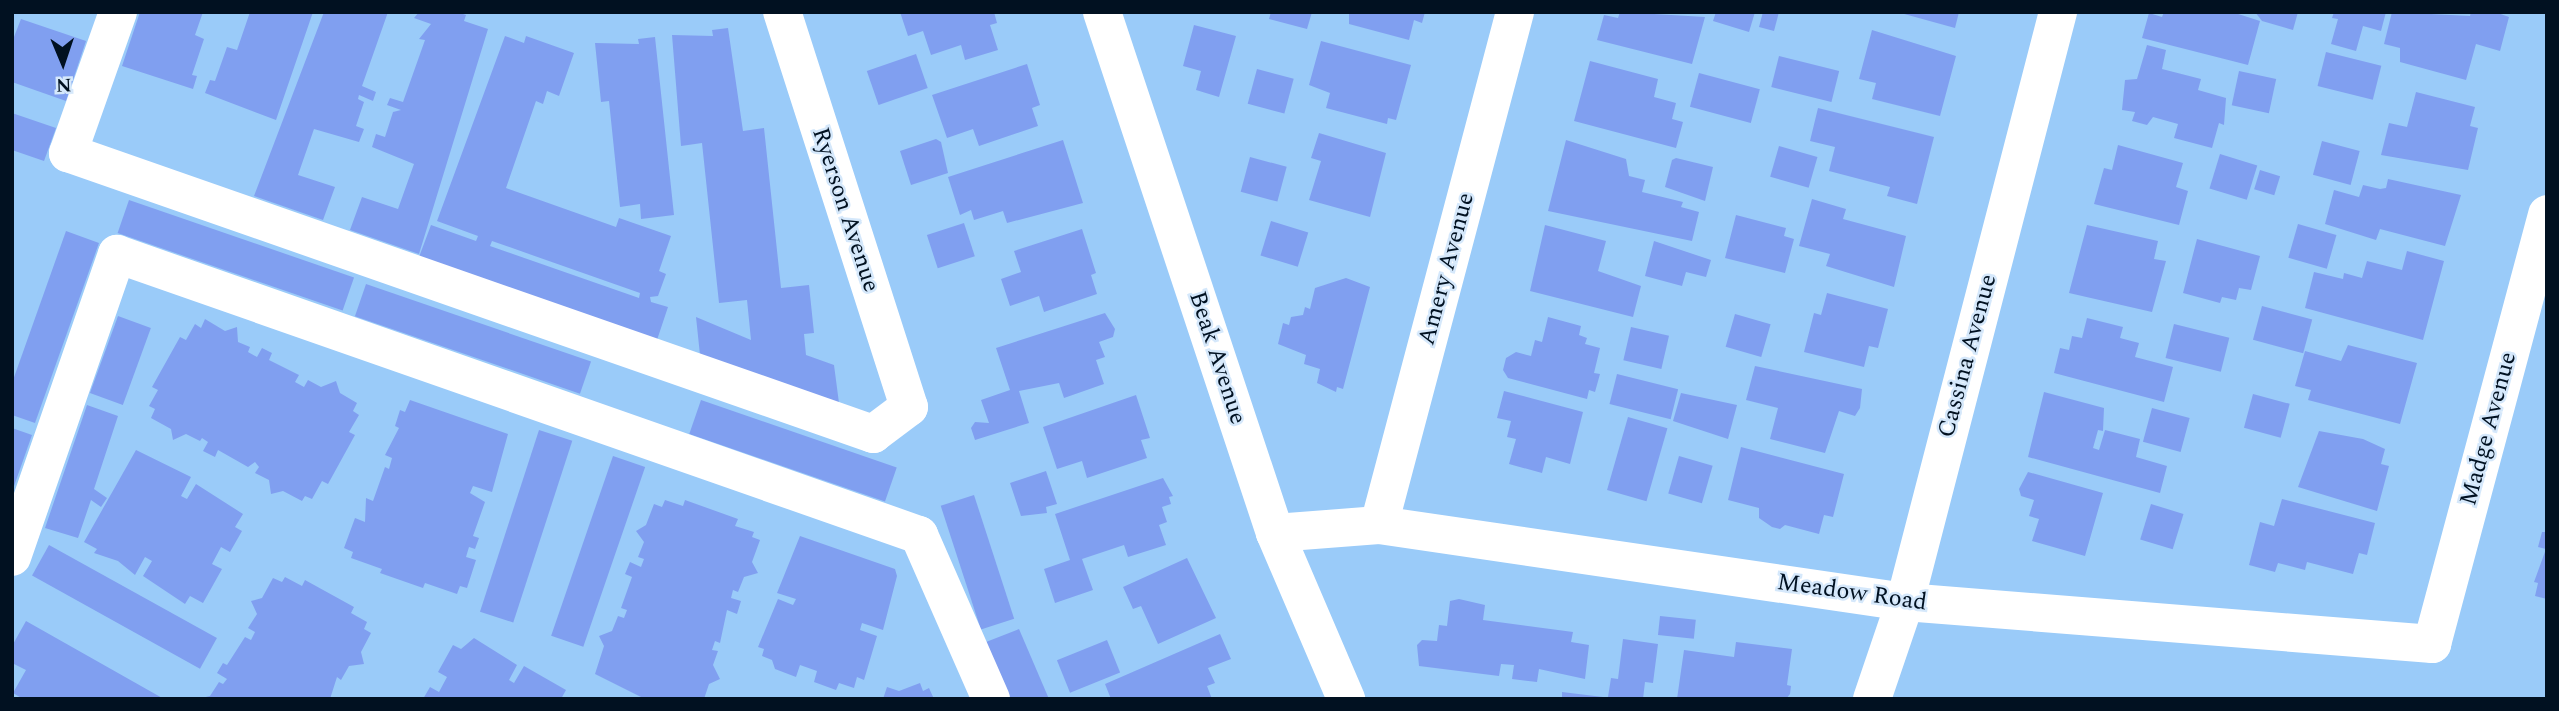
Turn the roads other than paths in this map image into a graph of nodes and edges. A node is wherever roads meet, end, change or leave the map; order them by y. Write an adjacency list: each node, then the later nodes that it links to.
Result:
1 (118, 12): 2 (street, Ryerson Avenue)
2 (782, 12)
3 (1102, 12): 8 (street, Beak Avenue)
4 (1515, 12): 7 (street, Amery Avenue)
5 (2058, 12): 10 (street, Cassina Avenue)
6 (2547, 214): 11 (street, Madge Avenue)
7 (1379, 525): 8 (street, Meadow Road); 10 (street, Meadow Road)
8 (1275, 533): 13 (street, Beak Avenue)
9 (12, 557): 12 (street)
10 (1905, 602): 11 (street, Meadow Road); 14 (street, Cassina Avenue)
11 (2432, 644)
12 (991, 699)
13 (1346, 699)
14 (1872, 699)

